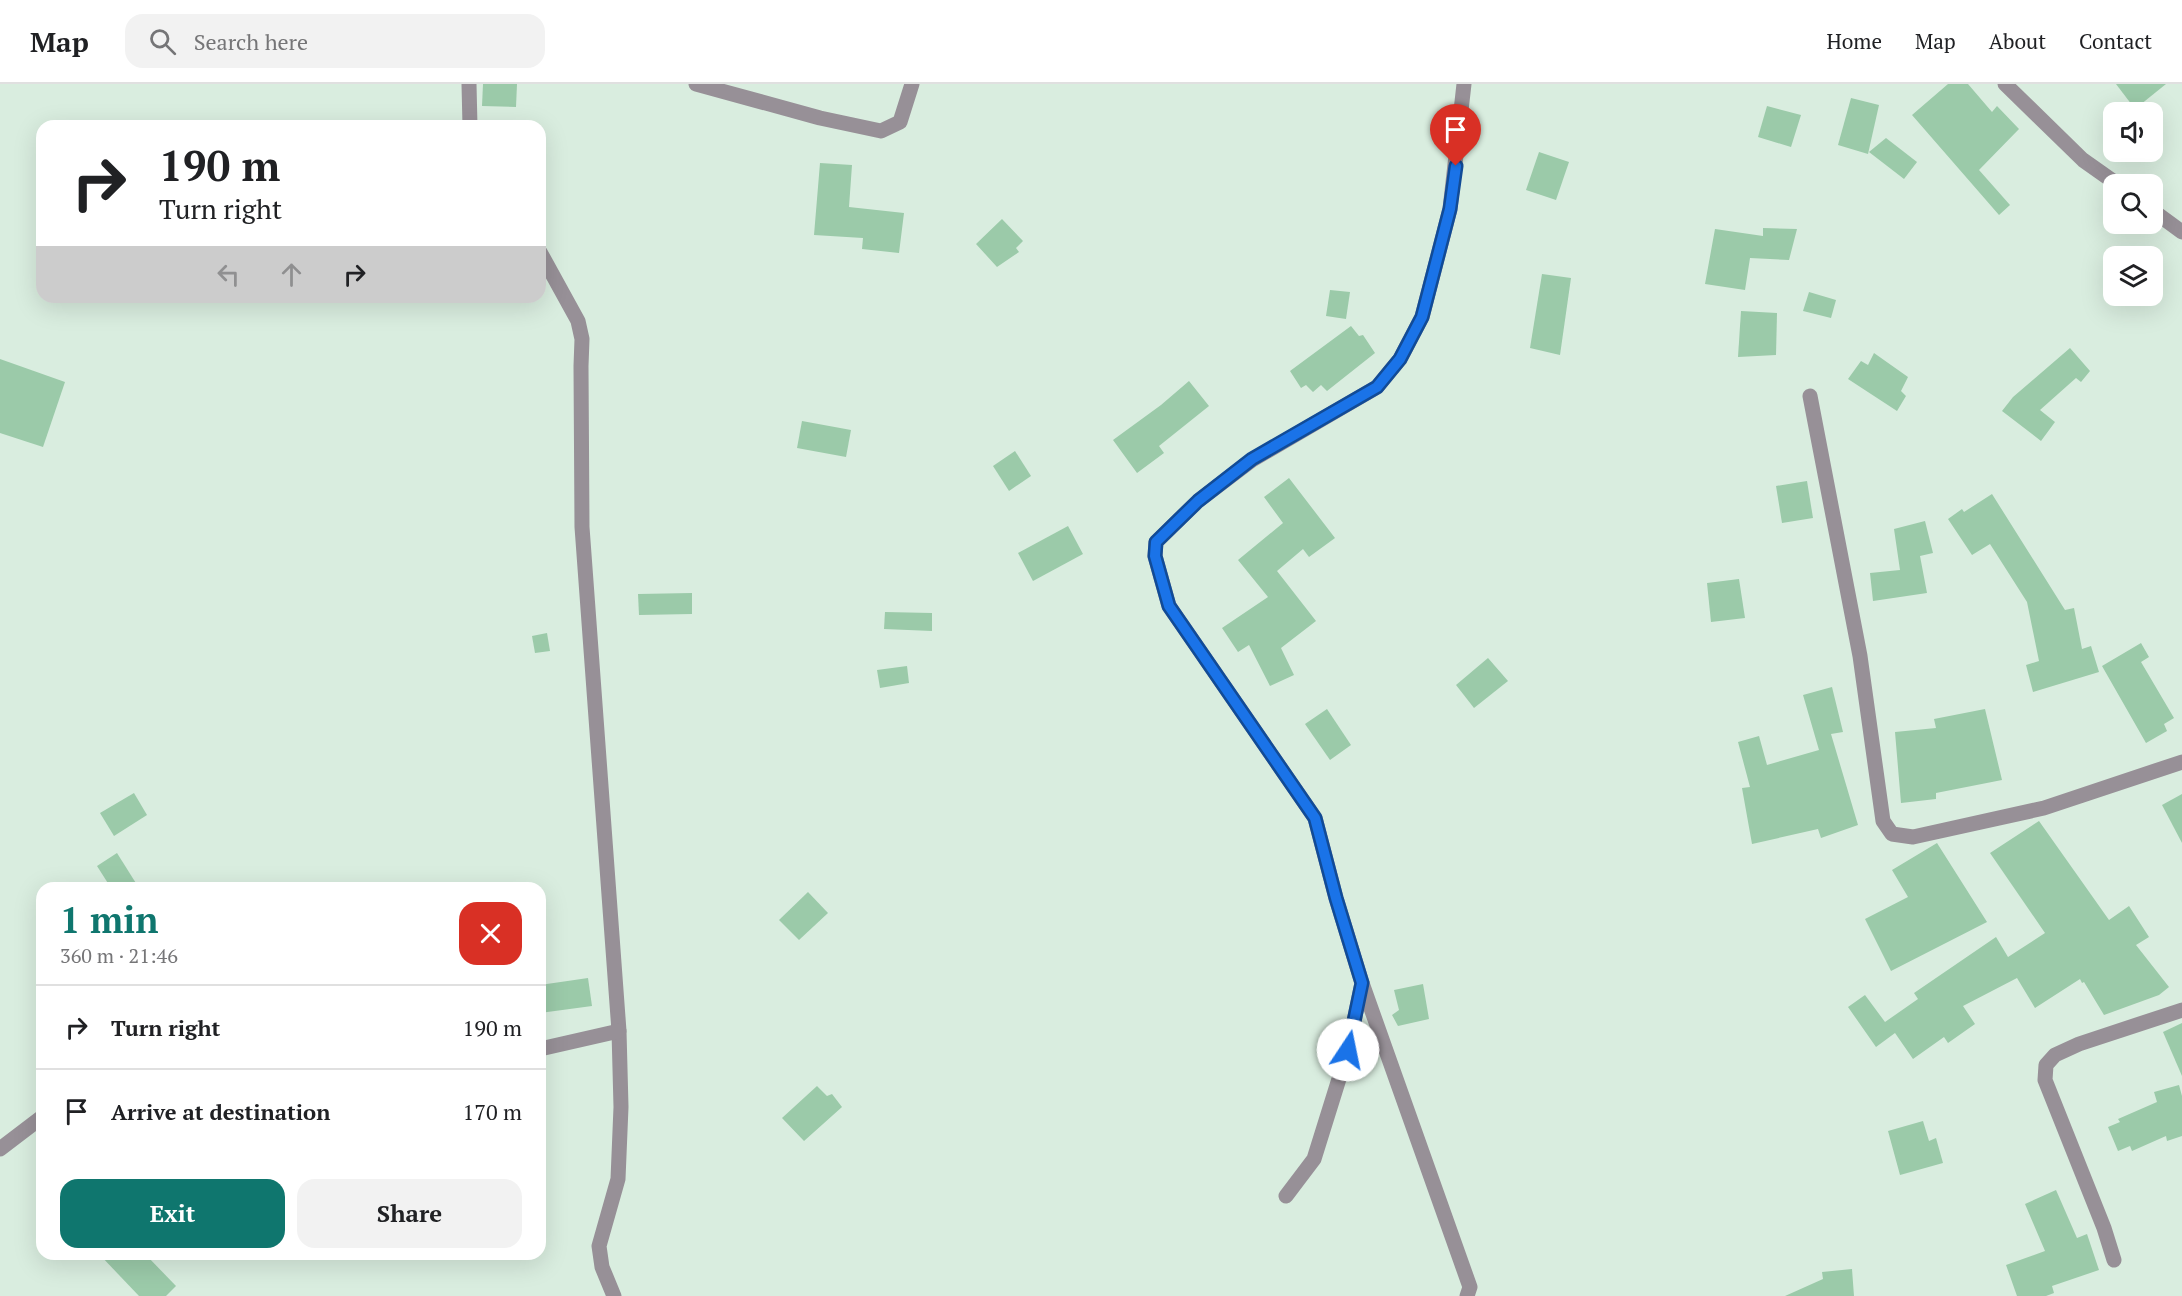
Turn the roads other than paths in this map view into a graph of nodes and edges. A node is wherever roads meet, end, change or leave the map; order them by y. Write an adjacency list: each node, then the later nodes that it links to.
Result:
1 (469, 84): 6 (street)
2 (696, 84): 3 (street)
3 (912, 84)
4 (1464, 84): 13 (street)
5 (2005, 84): 7 (street)
6 (470, 120)
7 (2103, 174)
8 (2163, 218): 9 (street)
9 (2182, 232)
10 (546, 263): 15 (street)
11 (1810, 396): 12 (street)
12 (2182, 762)
13 (1362, 983): 19 (street); 22 (street)
14 (2182, 1010): 20 (street)
15 (620, 1031): 16 (street); 21 (street)
16 (546, 1048)
17 (36, 1122): 18 (street)
18 (0, 1149)
19 (1286, 1196)
20 (2114, 1260)
21 (614, 1296)
22 (1467, 1296)

